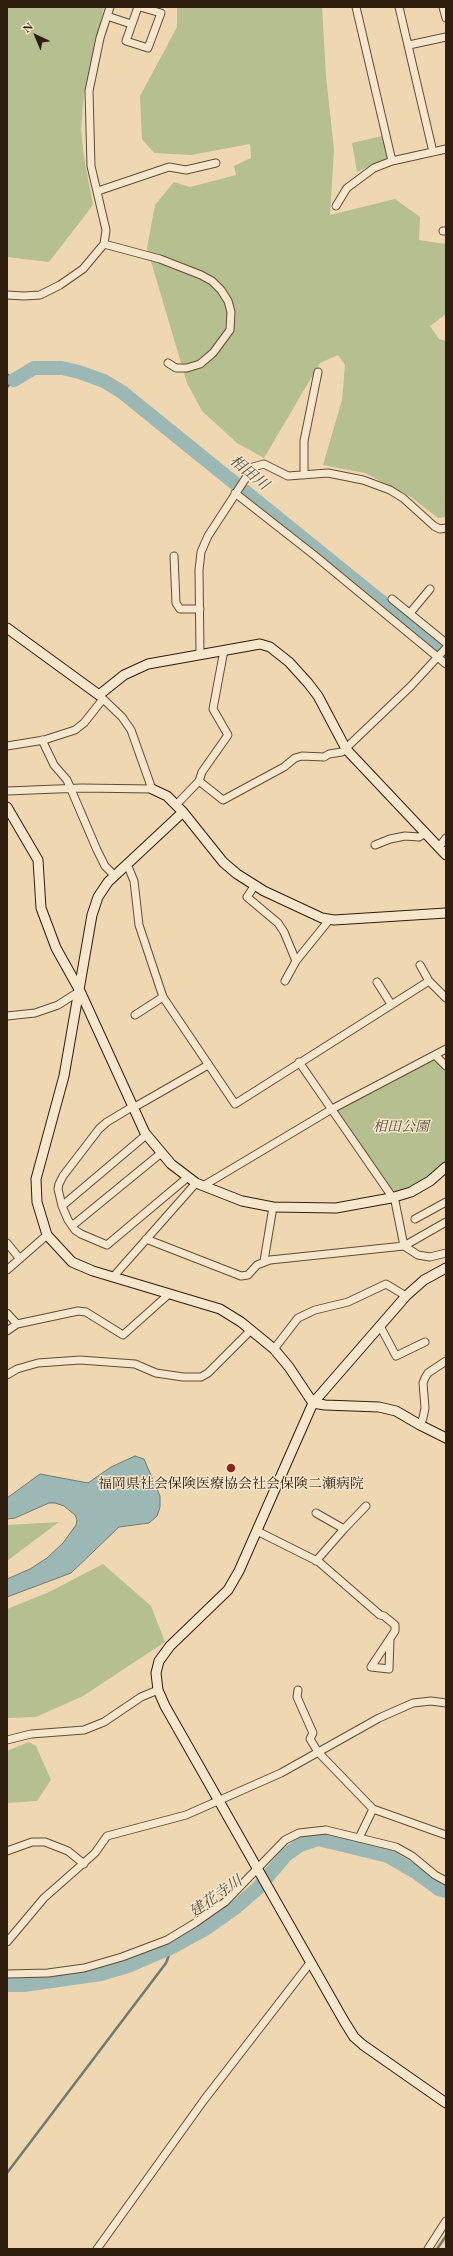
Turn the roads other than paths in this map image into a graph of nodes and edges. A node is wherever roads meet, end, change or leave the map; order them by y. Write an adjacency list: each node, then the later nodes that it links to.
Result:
1 (110, 7): 6 (street)
2 (139, 7): 8 (street); 8 (street)
3 (356, 7): 13 (street)
4 (399, 7): 10 (street)
5 (443, 7): 7 (street)
6 (107, 16): 8 (street); 15 (street)
7 (446, 18)
8 (131, 24)
9 (446, 37): 10 (street)
10 (409, 45): 12 (street)
11 (446, 149): 12 (street)
12 (433, 152): 13 (street)
13 (392, 160): 16 (street)
14 (216, 163): 15 (street)
15 (98, 191): 17 (street)
16 (336, 206)
17 (104, 244): 18 (street); 19 (street)
18 (7, 295)
19 (168, 363)
20 (318, 372): 21 (street)
21 (304, 475): 22 (street); 23 (street)
22 (236, 492): 27 (street); 34 (street)
23 (446, 528)
24 (174, 556): 27 (street)
25 (430, 589): 28 (street)
26 (392, 599): 28 (street)
27 (200, 609): 33 (street)
28 (410, 613): 30 (street)
29 (7, 628): 36 (street)
30 (446, 643)
31 (446, 648): 34 (street)
32 (224, 650): 33 (street); 39 (street); 40 (street)
33 (200, 653): 36 (street)
34 (438, 657): 35 (street); 39 (street)
35 (446, 664)
36 (101, 697): 37 (street); 42 (street)
37 (42, 740): 38 (street); 41 (street)
38 (7, 746)
39 (346, 749): 40 (street); 47 (street)
40 (199, 781): 44 (street)
41 (70, 789): 42 (street); 43 (street); 53 (street)
42 (152, 789): 44 (street)
43 (7, 791)
44 (176, 805): 46 (street)
45 (7, 807): 62 (street)
46 (184, 812): 52 (street); 54 (street)
47 (426, 833): 49 (street); 50 (street)
48 (446, 838): 50 (street)
49 (375, 845)
50 (439, 847): 51 (street)
51 (446, 855)
52 (127, 864): 53 (street); 63 (street)
53 (115, 876): 62 (street)
54 (255, 885): 56 (street); 57 (street)
55 (446, 913): 56 (street)
56 (330, 919): 57 (street)
57 (296, 961): 60 (street)
58 (420, 965): 59 (street)
59 (429, 980): 64 (street); 65 (street)
60 (285, 981)
61 (377, 982): 65 (street)
62 (80, 991): 67 (street); 73 (street); 86 (street)
63 (163, 997): 66 (street); 71 (street)
64 (446, 998)
65 (391, 1004): 70 (street)
66 (135, 1015)
67 (7, 1016)
68 (446, 1049): 69 (street)
69 (436, 1056): 72 (street); 74 (street)
70 (299, 1062): 71 (street); 74 (street)
71 (208, 1065): 73 (street)
72 (446, 1066)
73 (132, 1108): 75 (street); 81 (street)
74 (332, 1109): 78 (street); 79 (street)
75 (146, 1135): 76 (street); 81 (street)
76 (160, 1154): 78 (street); 85 (street)
77 (446, 1167): 79 (street)
78 (196, 1182): 82 (street); 85 (street); 87 (street)
79 (391, 1198): 82 (street); 89 (street)
80 (446, 1202): 83 (street)
81 (62, 1206): 85 (street)
82 (273, 1207): 92 (street)
83 (415, 1220)
84 (446, 1222): 89 (street)
85 (72, 1226)
86 (47, 1235): 91 (street); 95 (street)
87 (146, 1239): 92 (street); 95 (street)
88 (7, 1243): 91 (street)
89 (404, 1246): 90 (street); 92 (street)
90 (446, 1253)
91 (20, 1259): 94 (street)
92 (264, 1261)
93 (446, 1268): 97 (street)
94 (7, 1270)
95 (113, 1277): 96 (street)
96 (169, 1294): 99 (street); 101 (street)
97 (406, 1296): 100 (street); 104 (street)
98 (7, 1313): 99 (street)
99 (17, 1324): 102 (street)
100 (380, 1326): 103 (street); 107 (street)
101 (251, 1330): 104 (street); 106 (street)
102 (7, 1332)
103 (425, 1342)
104 (274, 1349): 107 (street)
105 (446, 1361): 108 (street)
106 (7, 1375)
107 (313, 1403): 108 (street); 113 (street)
108 (420, 1426): 109 (street)
109 (446, 1438)
110 (366, 1506): 112 (street)
111 (316, 1513): 112 (street)
112 (344, 1529): 114 (street)
113 (256, 1531): 114 (street); 116 (street)
114 (316, 1561): 115 (street)
115 (390, 1639)
116 (158, 1690): 119 (street); 121 (street)
117 (298, 1690): 120 (street)
118 (446, 1703): 120 (street)
119 (7, 1740)
120 (318, 1752): 121 (street); 122 (street)
121 (219, 1799): 126 (street); 127 (street)
122 (372, 1809): 123 (street); 124 (street)
123 (446, 1835)
124 (359, 1838): 127 (street); 128 (street)
125 (7, 1851): 126 (street)
126 (84, 1864): 129 (street)
127 (258, 1871): 130 (street); 131 (street)
128 (446, 1881)
129 (7, 1942)
130 (310, 1963): 132 (street); 134 (street)
131 (7, 1974)
132 (446, 2103)
133 (446, 2221): 135 (street)
134 (97, 2249)
135 (428, 2249)

